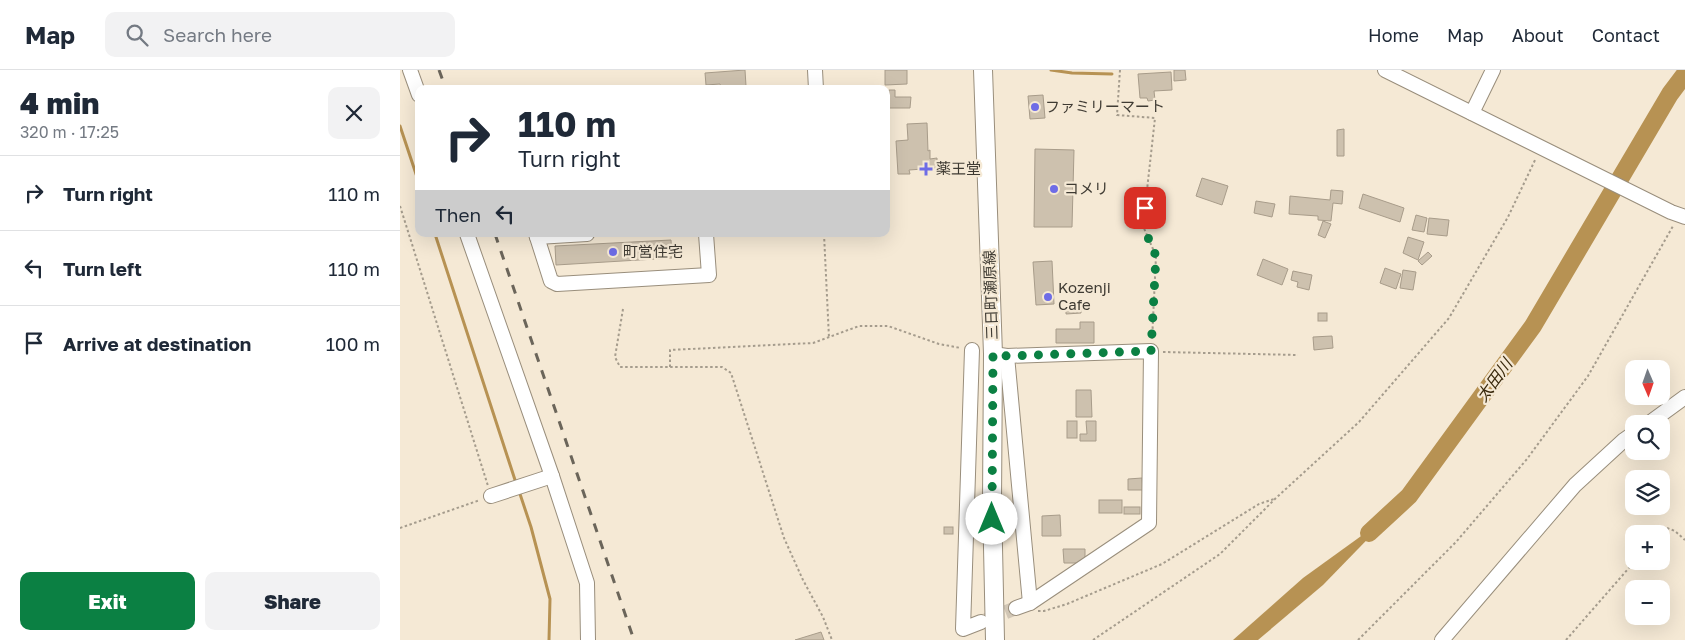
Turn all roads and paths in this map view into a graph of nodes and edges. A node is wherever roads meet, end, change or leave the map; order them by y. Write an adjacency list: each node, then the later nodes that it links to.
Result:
1 (410, 70): 7 (street)
2 (814, 70): 8 (street)
3 (982, 70): 21 (main road, 三日町瀬原線)
4 (1120, 70): 20 (path)
5 (1385, 70): 9 (street)
6 (1493, 70): 9 (street)
7 (416, 85)
8 (816, 85)
9 (1472, 113): 10 (street)
10 (1543, 147): 12 (street); 29 (path)
11 (400, 206): 28 (path)
12 (1678, 215): 41 (path)
13 (469, 237): 27 (street)
14 (538, 237): 15 (street)
15 (706, 237)
16 (824, 237): 18 (path)
17 (623, 310): 23 (path)
18 (829, 338): 19 (path); 23 (path)
19 (972, 350): 36 (street)
20 (1151, 351): 21 (street); 22 (path); 34 (street)
21 (1000, 355): 34 (street); 39 (main road, 三日町瀬原線)
22 (1298, 355)
23 (670, 367): 38 (path)
24 (1685, 397): 25 (street)
25 (1660, 415)
26 (1625, 439): 42 (street)
27 (549, 477): 28 (street); 37 (street)
28 (491, 496): 30 (path)
29 (1276, 498): 34 (path); 40 (path)
30 (400, 528)
31 (1670, 529): 32 (path)
32 (1685, 540)
33 (1627, 570): 43 (path)
34 (1030, 602): 35 (street)
35 (1016, 608)
36 (981, 622)
37 (588, 640)
38 (832, 640)
39 (995, 640)
40 (1093, 640)
41 (1358, 640)
42 (1442, 640)
43 (1566, 640)

